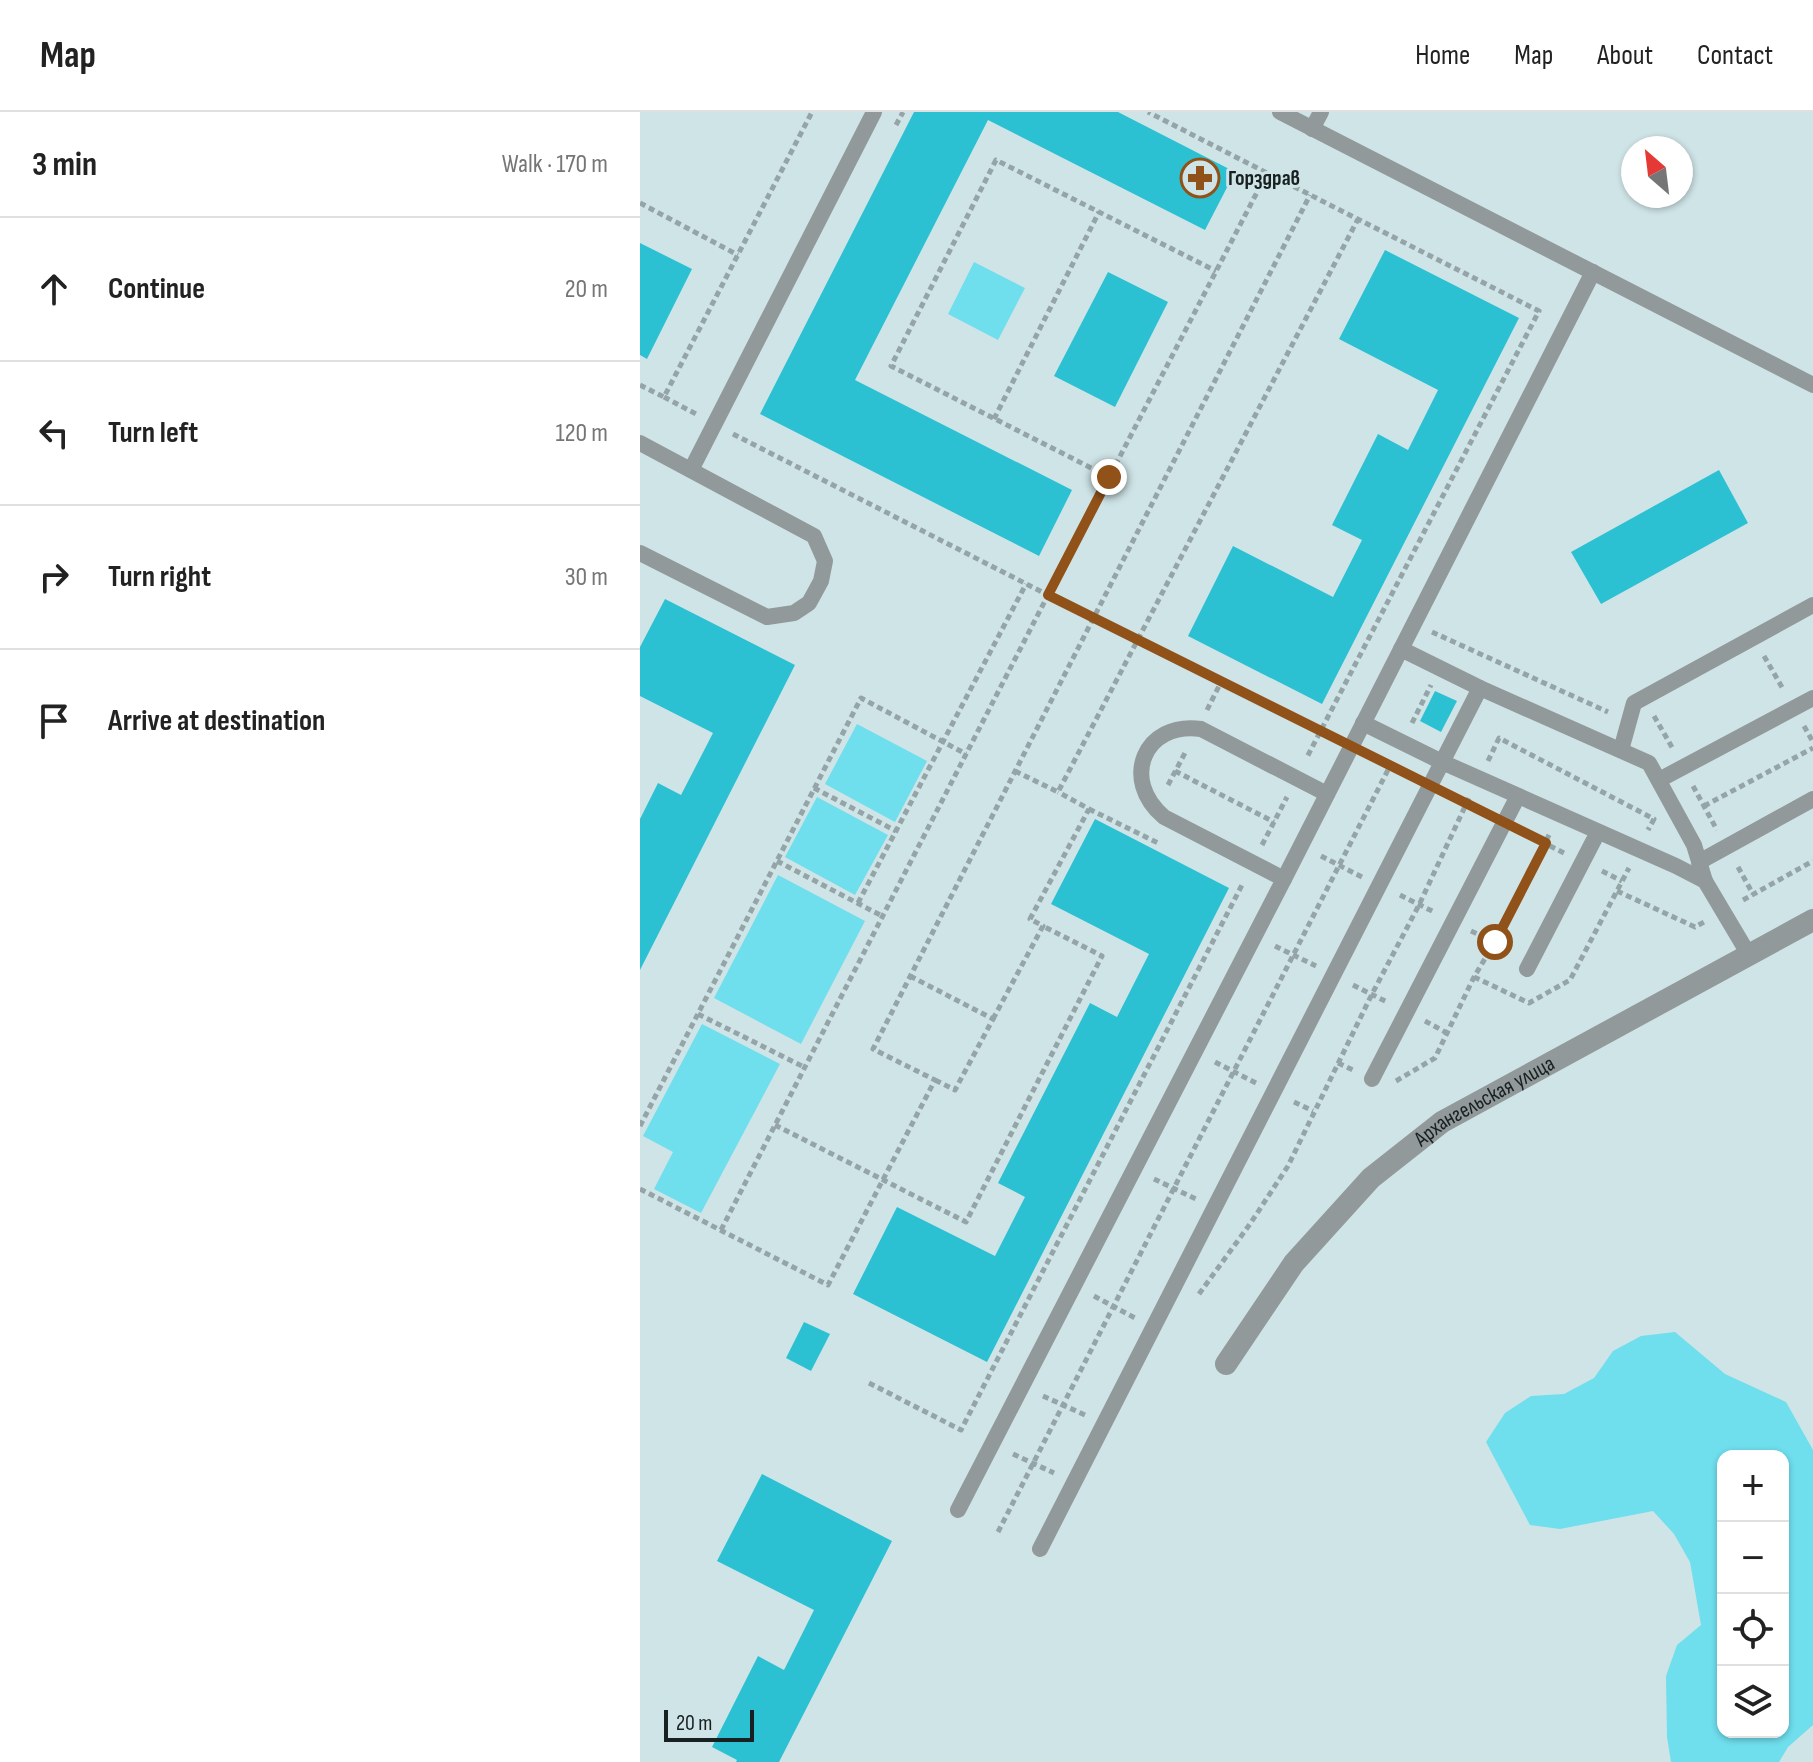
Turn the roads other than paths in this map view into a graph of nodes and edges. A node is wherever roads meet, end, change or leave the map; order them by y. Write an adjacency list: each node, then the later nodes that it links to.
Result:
1 (874, 112): 8 (lane)
2 (1280, 112): 4 (lane)
3 (1321, 112): 4 (lane)
4 (1312, 129): 5 (lane)
5 (1593, 272): 6 (lane); 11 (lane)
6 (1813, 385)
7 (640, 443): 8 (lane)
8 (691, 470): 9 (lane)
9 (640, 553)
10 (1813, 605): 15 (lane)
11 (1401, 649): 12 (lane); 14 (lane)
12 (1480, 688): 15 (lane); 16 (lane)
13 (1813, 698): 17 (lane)
14 (1363, 723): 16 (lane); 18 (lane)
15 (1621, 750): 17 (lane)
16 (1442, 762): 19 (lane); 31 (lane)
17 (1659, 780): 22 (lane)
18 (1327, 794): 23 (lane); 23 (lane)
19 (1518, 796): 21 (lane); 28 (lane)
20 (1813, 799): 22 (lane)
21 (1598, 832): 24 (lane); 27 (lane)
22 (1699, 862): 24 (lane)
23 (1284, 879): 30 (lane)
24 (1705, 881): 26 (lane)
25 (1813, 920): 26 (street, Архангельская улица)
26 (1749, 955): 29 (street, Архангельская улица)
27 (1527, 969)
28 (1372, 1079)
29 (1226, 1364)
30 (958, 1510)
31 (1040, 1549)

